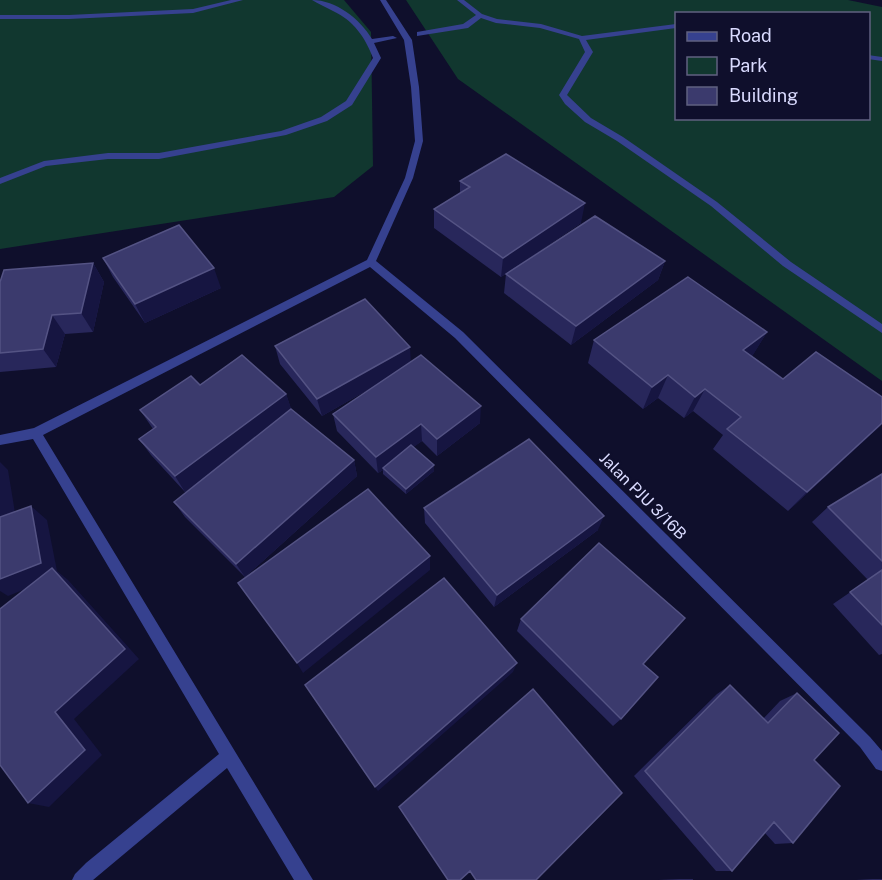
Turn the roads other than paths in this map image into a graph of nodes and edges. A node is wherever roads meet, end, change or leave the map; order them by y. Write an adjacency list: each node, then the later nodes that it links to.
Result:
1 (240, 0): 6 (street)
2 (315, 0): 11 (street)
3 (383, 0): 13 (street)
4 (460, 0): 5 (street)
5 (480, 15): 8 (street); 10 (street)
6 (0, 17)
7 (675, 26): 10 (street)
8 (420, 34)
9 (393, 38): 11 (street)
10 (582, 38): 14 (street)
11 (370, 42): 12 (street)
12 (0, 181)
13 (371, 262): 15 (street); 18 (street, Jalan PJU 3/16B)
14 (882, 329)
15 (36, 433): 16 (street); 17 (street)
16 (0, 440)
17 (229, 756): 19 (street); 20 (street)
18 (882, 763)
19 (81, 880)
20 (304, 880)

